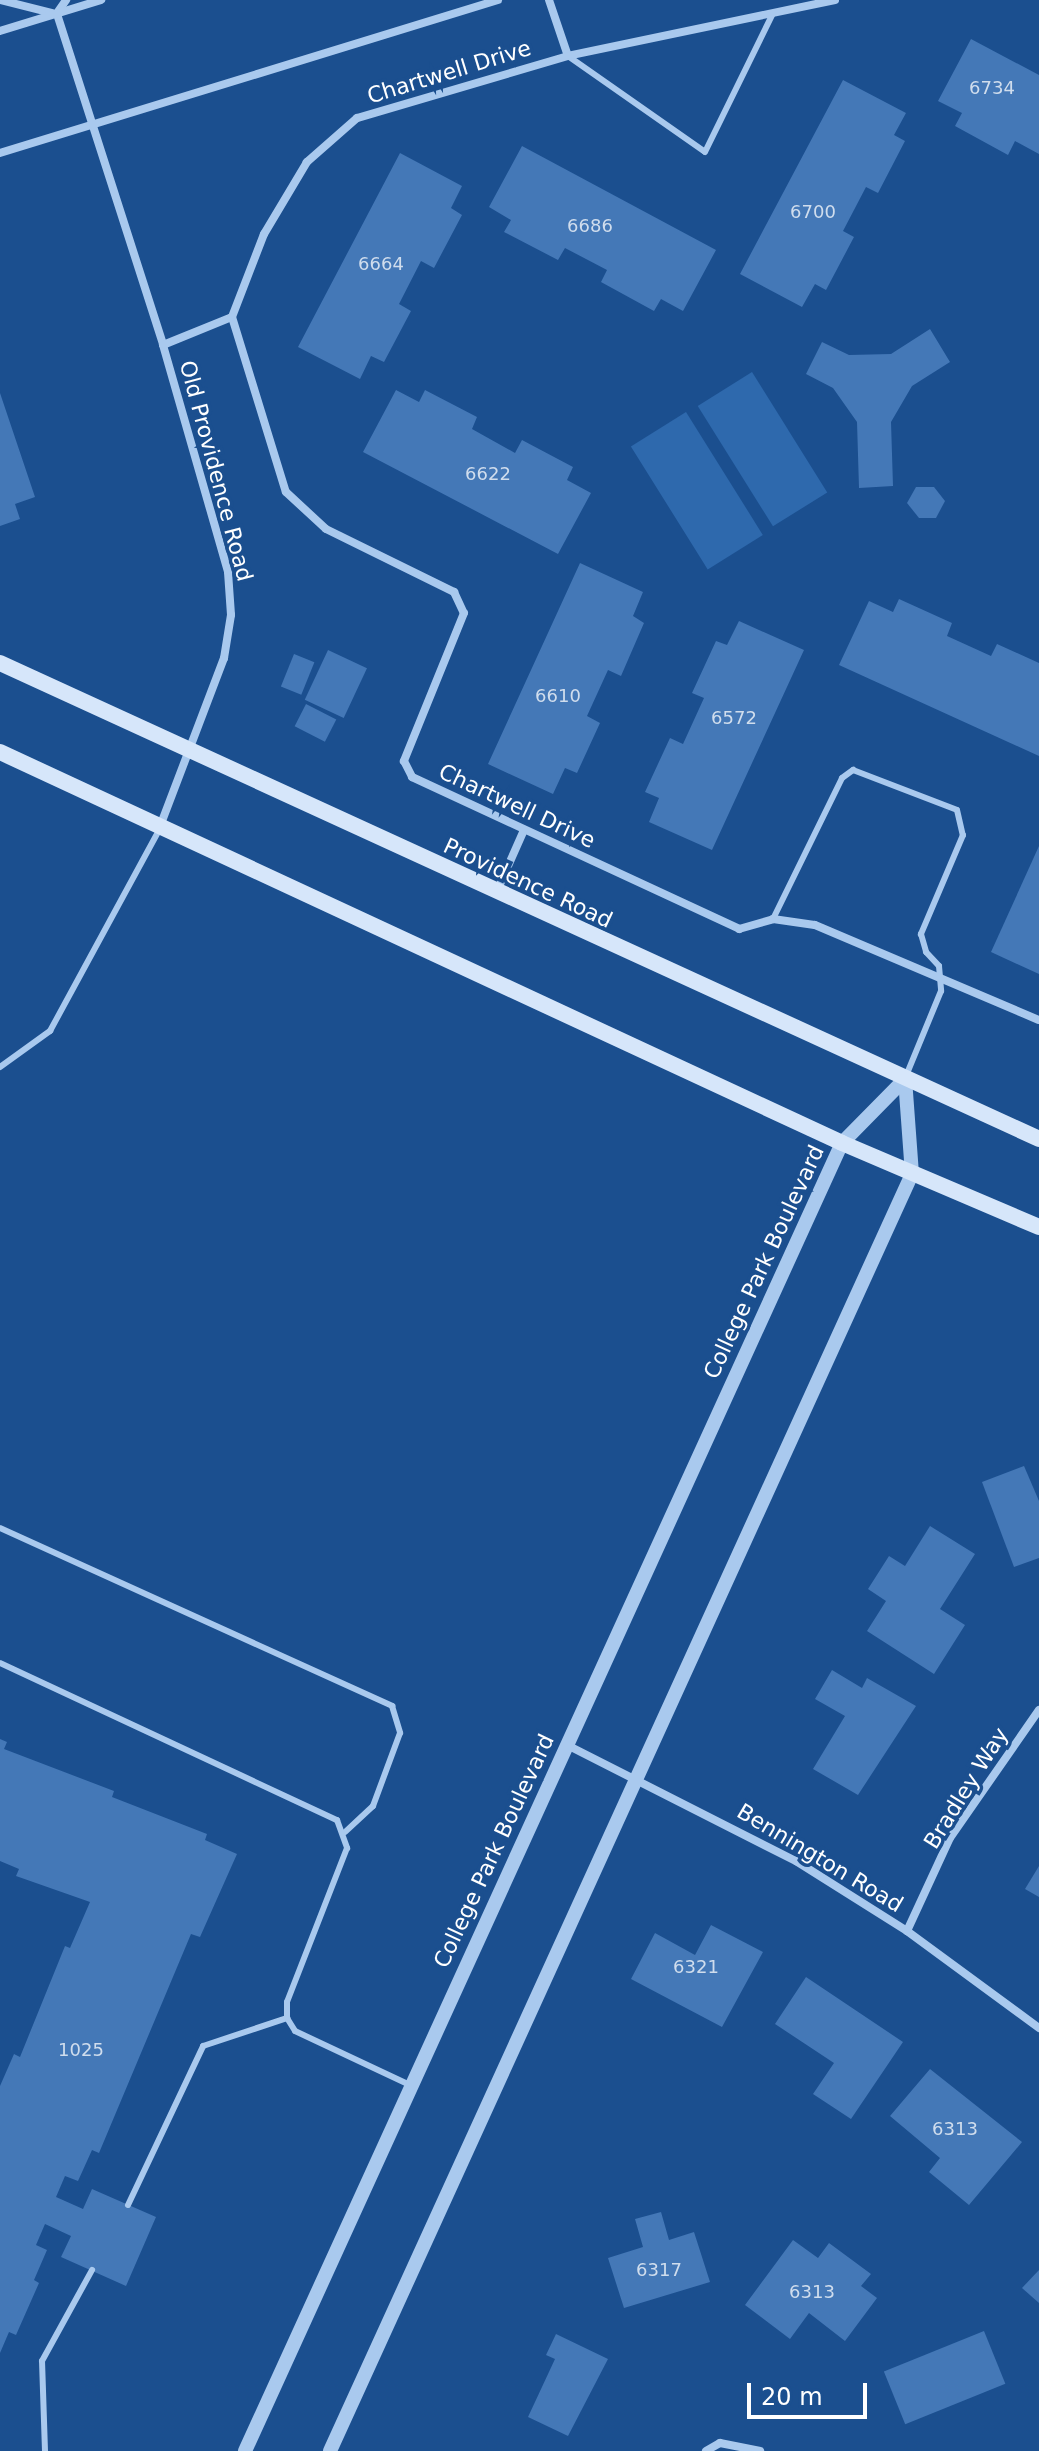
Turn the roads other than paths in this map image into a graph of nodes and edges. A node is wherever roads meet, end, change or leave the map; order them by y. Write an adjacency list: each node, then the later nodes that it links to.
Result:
1 (0, 0): 7 (street)
2 (66, 0): 7 (street)
3 (101, 0): 7 (street)
4 (498, 0): 11 (street)
5 (549, 0): 10 (street, Chartwell Drive)
6 (835, 0): 8 (street, Chartwell Drive)
7 (57, 14): 9 (street); 11 (street, Old Providence Road)
8 (772, 15): 10 (street, Chartwell Drive); 10 (lane)
9 (0, 31)
10 (568, 56): 13 (street, Chartwell Drive)
11 (96, 125): 12 (street); 14 (street, Old Providence Road)
12 (0, 153)
13 (232, 317): 14 (street); 19 (street, Chartwell Drive)
14 (163, 345): 17 (street, Old Providence Road)
15 (0, 663): 17 (main road, Providence Road)
16 (0, 752): 18 (main road)
17 (189, 752): 18 (street, Old Providence Road); 20 (main road, Providence Road)
18 (161, 824): 24 (lane); 27 (main road)
19 (524, 830): 20 (street); 21 (street, Chartwell Drive)
20 (496, 893): 25 (main road, Providence Road)
21 (773, 919): 22 (street, Chartwell Drive); 22 (lane)
22 (942, 979): 23 (street, Chartwell Drive); 25 (lane)
23 (1039, 1020)
24 (0, 1067)
25 (905, 1079): 26 (main road, Providence Road); 27 (street, College Park Boulevard); 28 (street)
26 (1039, 1139)
27 (842, 1143): 28 (main road); 33 (street, College Park Boulevard)
28 (912, 1174): 29 (main road); 34 (street)
29 (1039, 1227)
30 (0, 1528): 35 (lane)
31 (0, 1663): 35 (lane)
32 (1039, 1710): 36 (street, Bradley Way)
33 (567, 1745): 34 (street, Bennington Road); 39 (street, College Park Boulevard)
34 (636, 1776): 36 (street, Bennington Road); 44 (street)
35 (345, 1832): 37 (lane)
36 (907, 1931): 38 (street, Bennington Road)
37 (287, 2018): 39 (lane); 40 (lane)
38 (1039, 2028)
39 (410, 2085): 43 (street, College Park Boulevard)
40 (128, 2205)
41 (92, 2270): 42 (lane)
42 (45, 2451)
43 (245, 2451)
44 (330, 2451)
45 (706, 2451): 46 (street)
46 (760, 2451)

